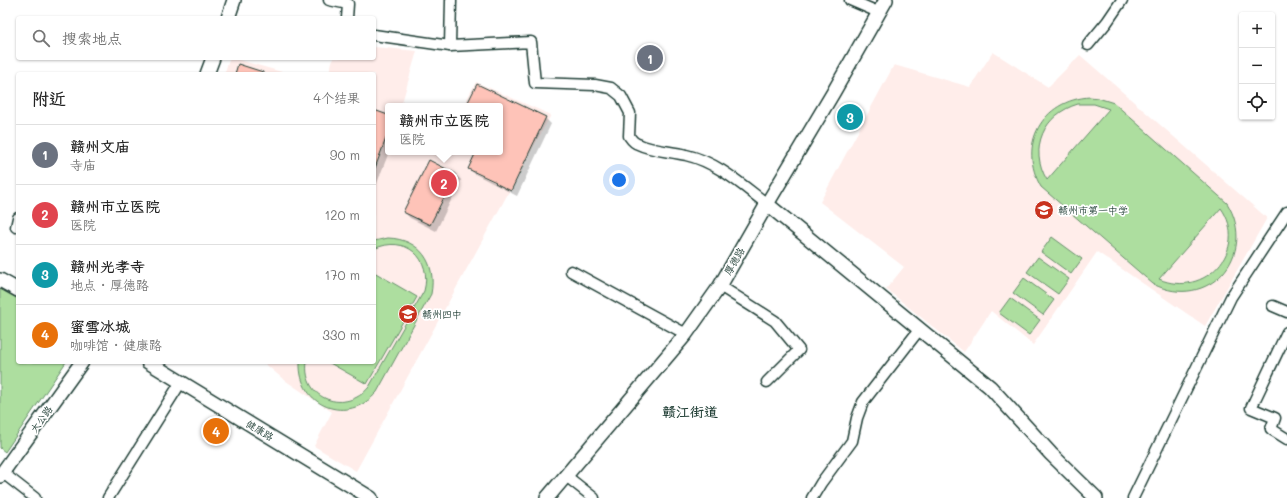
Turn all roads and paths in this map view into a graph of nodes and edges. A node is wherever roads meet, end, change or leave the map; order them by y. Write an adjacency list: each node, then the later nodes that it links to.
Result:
1 (234, 0): 8 (street)
2 (329, 0): 9 (street)
3 (451, 0): 12 (street)
4 (850, 0): 7 (street)
5 (886, 0): 7 (street, 厚德路)
6 (1122, 0): 11 (street)
7 (878, 12): 15 (street, 厚德路)
8 (229, 16)
9 (347, 16)
10 (376, 35): 12 (street)
11 (1088, 44)
12 (450, 46): 15 (street)
13 (212, 60): 14 (street)
14 (208, 72)
15 (767, 204): 19 (street, 厚德路); 23 (street)
16 (1287, 212): 40 (street)
17 (571, 271): 25 (street)
18 (0, 280): 20 (street)
19 (720, 286): 25 (street, 厚德路); 29 (street)
20 (16, 289)
21 (1273, 306): 22 (street)
22 (1287, 312)
23 (919, 330): 38 (street); 39 (street)
24 (1287, 332): 30 (street)
25 (686, 334): 32 (street, 厚德路)
26 (81, 364): 31 (street, 大公路)
27 (151, 364): 28 (street, 健康路)
28 (181, 382): 34 (street); 35 (street, 健康路)
29 (767, 382)
30 (1287, 439)
31 (1, 474): 33 (street)
32 (565, 475): 36 (street, 厚德路); 37 (street)
33 (35, 498)
34 (108, 498)
35 (371, 498)
36 (547, 498)
37 (594, 498)
38 (812, 498)
39 (1096, 498)
40 (1133, 498)

